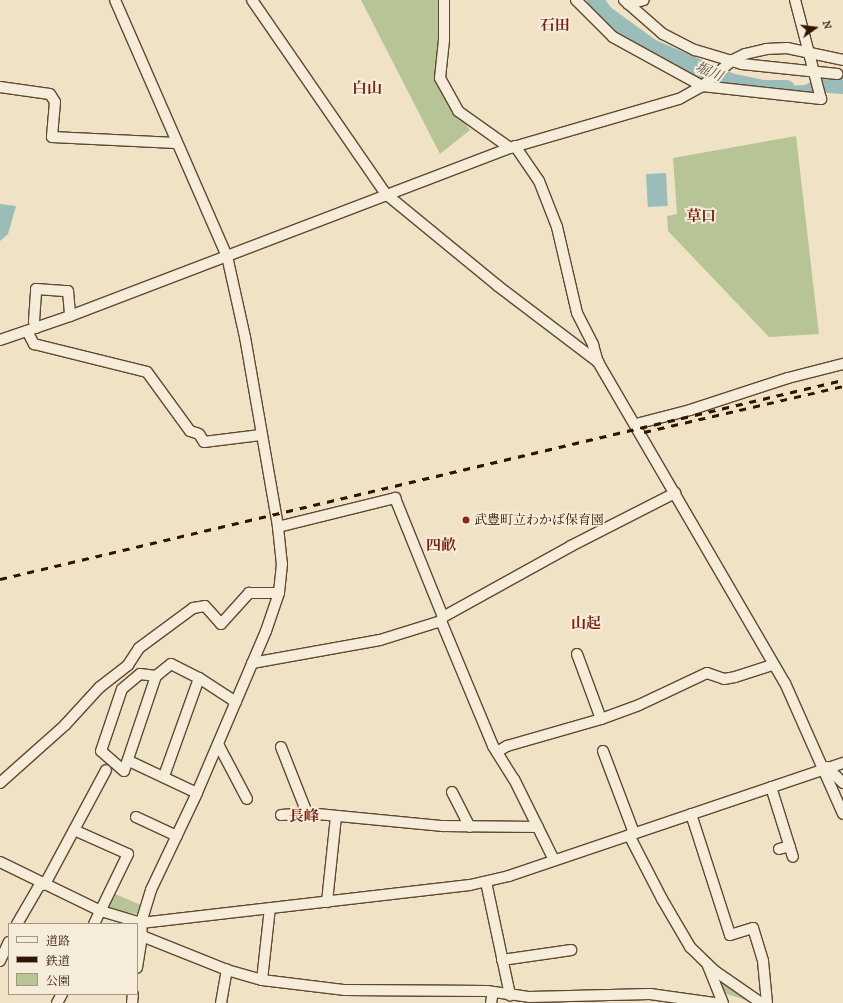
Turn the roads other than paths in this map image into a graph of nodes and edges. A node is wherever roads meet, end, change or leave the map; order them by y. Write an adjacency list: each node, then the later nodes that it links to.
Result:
1 (115, 0): 15 (street)
2 (252, 0): 17 (street)
3 (444, 0): 16 (street)
4 (576, 0): 13 (street)
5 (644, 0): 7 (street)
6 (795, 0): 8 (street)
7 (626, 2): 9 (street)
8 (809, 51): 9 (street); 10 (street); 11 (street)
9 (733, 60): 11 (street); 13 (street)
10 (843, 60)
11 (812, 70): 12 (street); 13 (street)
12 (838, 74)
13 (702, 86): 16 (street)
14 (0, 87): 15 (street)
15 (176, 142): 18 (street)
16 (512, 147): 17 (street); 22 (street)
17 (386, 194): 18 (street); 22 (street)
18 (227, 256): 19 (street); 25 (street)
19 (70, 316): 20 (street); 20 (street)
20 (32, 330): 21 (street); 25 (street)
21 (1, 338)
22 (598, 362): 24 (street)
23 (843, 364): 24 (street)
24 (636, 424): 26 (street)
25 (261, 435): 27 (street)
26 (675, 493): 29 (street); 32 (street)
27 (278, 527): 28 (street); 29 (street)
28 (278, 593): 31 (street); 46 (street)
29 (442, 619): 31 (street); 40 (street)
30 (576, 654): 36 (street)
31 (252, 663): 35 (street)
32 (773, 665): 36 (street); 43 (street)
33 (156, 676): 34 (street); 41 (street); 41 (street)
34 (199, 678): 35 (street); 45 (street)
35 (236, 702): 37 (street)
36 (601, 720): 40 (street)
37 (218, 744): 50 (street); 51 (street)
38 (281, 747): 52 (street)
39 (603, 751): 61 (street)
40 (497, 752): 59 (street)
41 (129, 760): 45 (street)
42 (843, 763): 43 (street)
43 (825, 768): 47 (street); 48 (street); 54 (street)
44 (106, 770): 60 (street)
45 (164, 776): 50 (street)
46 (0, 783)
47 (843, 783)
48 (771, 787): 53 (street); 63 (street)
49 (452, 792): 58 (street)
50 (197, 793): 62 (street)
51 (247, 799)
52 (307, 813): 55 (street); 56 (street)
53 (691, 814): 61 (street); 93 (street)
54 (843, 814)
55 (281, 815)
56 (336, 816): 58 (street); 70 (street)
57 (136, 817): 62 (street)
58 (470, 827): 59 (street)
59 (538, 827): 66 (street)
60 (74, 830): 69 (street); 72 (street)
61 (631, 834): 66 (street); 82 (street)
62 (177, 836): 75 (street)
63 (790, 846): 64 (street); 65 (street)
64 (779, 849)
65 (793, 857)
66 (554, 860): 68 (street)
67 (0, 862): 69 (street)
68 (486, 882): 70 (street); 79 (street)
69 (45, 884): 72 (street); 73 (street)
70 (327, 902): 71 (street)
71 (270, 908): 75 (street); 84 (street)
72 (100, 911): 74 (street); 75 (street)
73 (18, 923)
74 (94, 923)
75 (141, 923): 76 (street)
76 (142, 936): 81 (street); 83 (street)
77 (8, 944): 80 (street)
78 (571, 950): 79 (street)
79 (502, 960): 86 (street)
80 (0, 962)
81 (138, 962)
82 (708, 963): 91 (street); 92 (street)
83 (227, 970): 84 (street); 88 (street)
84 (262, 980): 85 (street)
85 (493, 992): 86 (street); 89 (street)
86 (510, 995): 87 (street)
87 (528, 1000): 90 (street)
88 (221, 1003)
89 (492, 1003)
90 (714, 1003)
91 (723, 1003)
92 (761, 1003)
93 (767, 1003)

